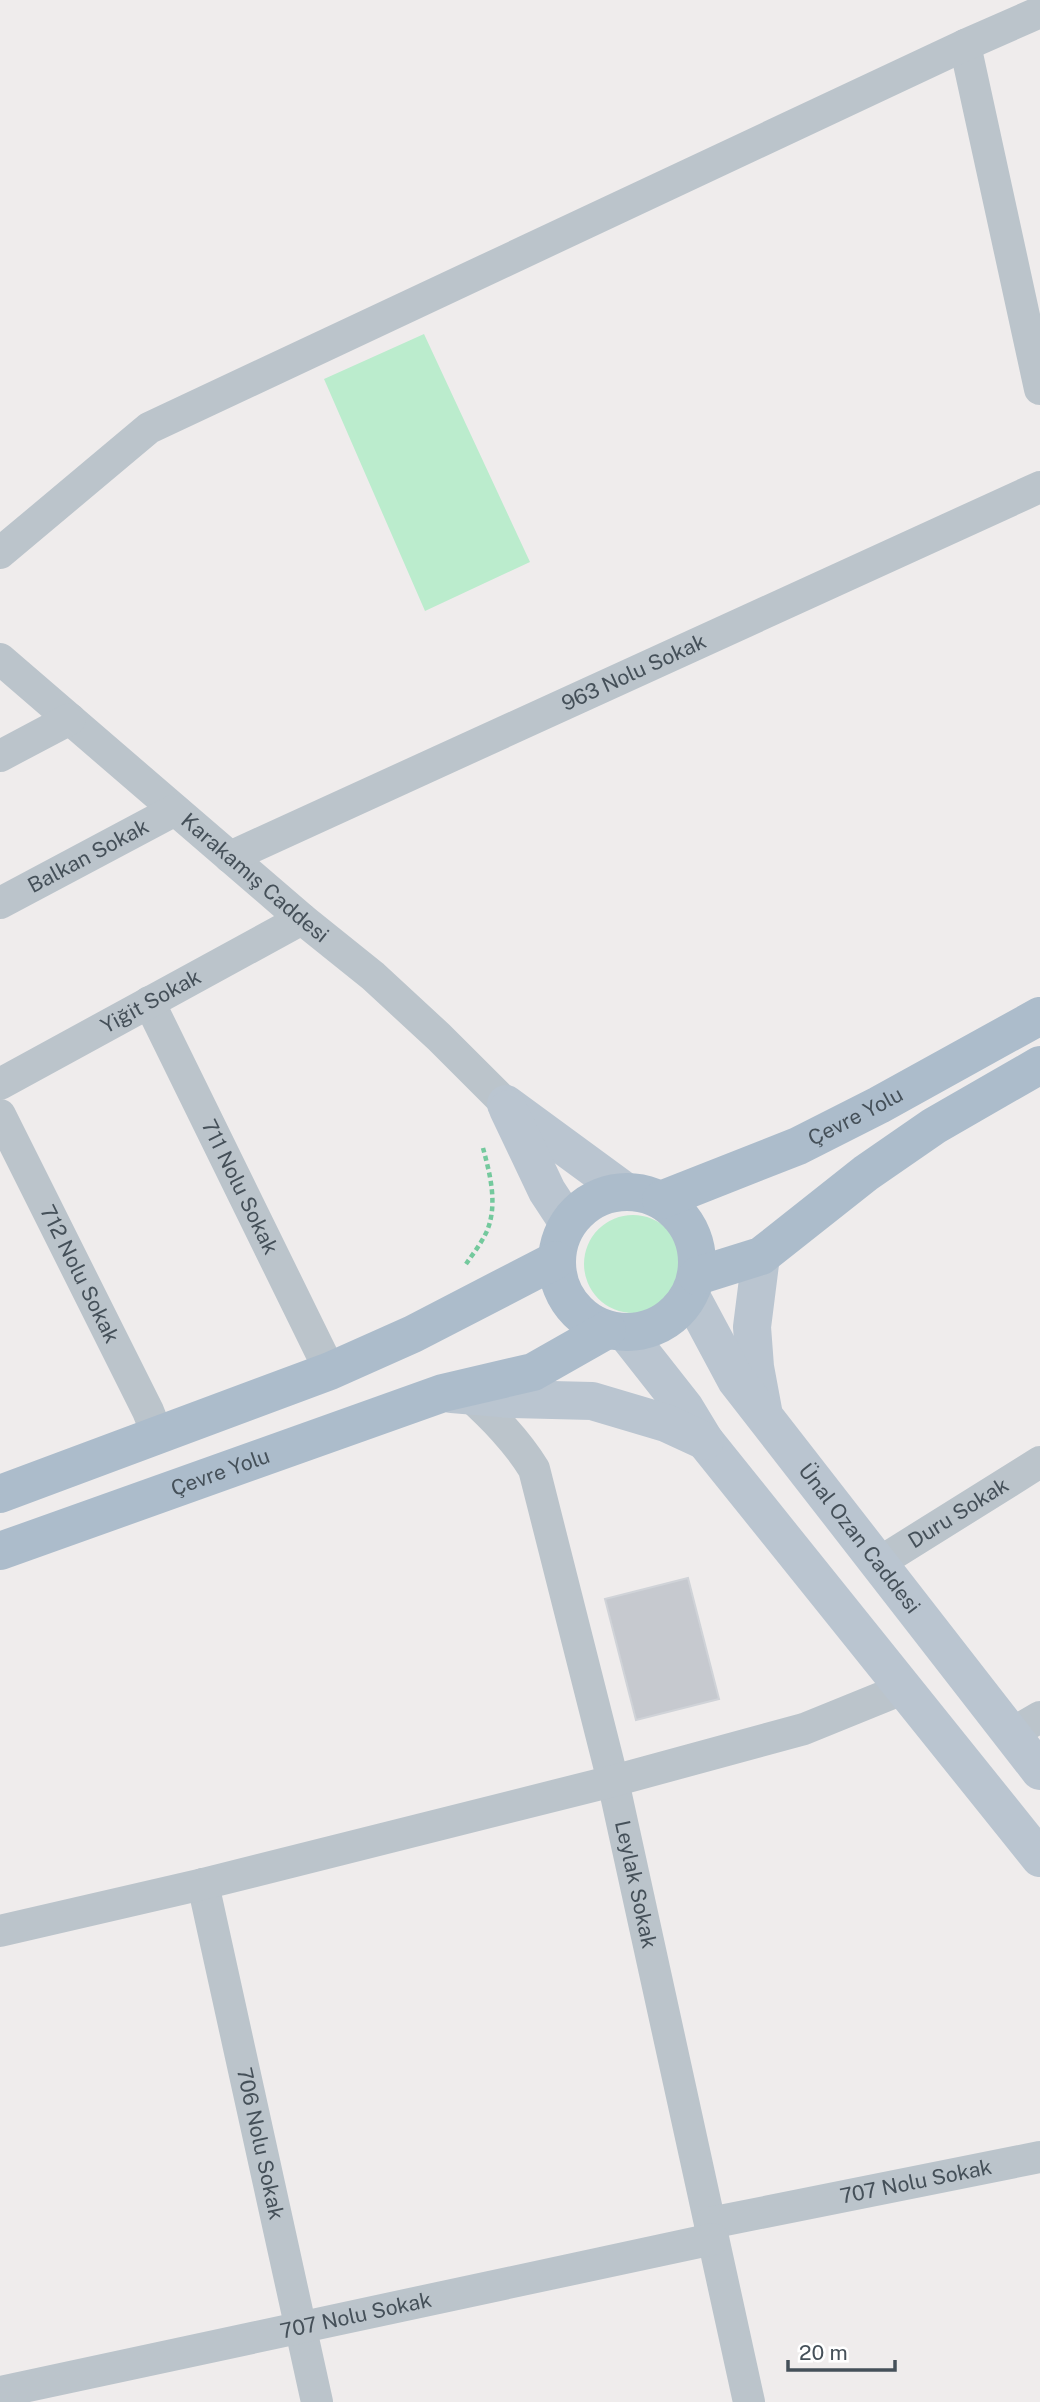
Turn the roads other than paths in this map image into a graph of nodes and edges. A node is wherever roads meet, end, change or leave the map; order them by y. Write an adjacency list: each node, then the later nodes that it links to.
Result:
1 (1040, 12): 2 (street)
2 (965, 45): 3 (street); 5 (street)
3 (1040, 389)
4 (1040, 487): 10 (street, 963 Nolu Sokak)
5 (0, 553)
6 (0, 659): 7 (street, Karakamış Caddesi)
7 (70, 719): 8 (street); 9 (street, Karakamış Caddesi)
8 (0, 756)
9 (175, 810): 10 (street, Karakamış Caddesi); 11 (street, Balkan Sokak)
10 (230, 857): 12 (street, Karakamış Caddesi)
11 (0, 903)
12 (302, 919): 13 (street, Yiğit Sokak); 17 (street, Karakamış Caddesi)
13 (149, 1002): 16 (street, Yiğit Sokak); 25 (street, 711 Nolu Sokak)
14 (1040, 1016): 19 (main road, Çevre Yolu)
15 (1040, 1065): 21 (main road)
16 (0, 1084)
17 (506, 1104): 19 (main road); 20 (main road)
18 (0, 1115): 28 (street, 712 Nolu Sokak)
19 (644, 1196): 20 (main road); 23 (main road)
20 (568, 1223): 22 (main road)
21 (761, 1256): 23 (main road); 27 (main road)
22 (556, 1260): 24 (main road); 25 (main road)
23 (694, 1286): 24 (main road); 27 (main road, Ünal Ozan Caddesi)
24 (617, 1331): 26 (main road, Çevre Yolu); 29 (main road)
25 (330, 1371): 28 (main road)
26 (456, 1394): 29 (main road); 32 (main road, Çevre Yolu); 37 (street, Leylak Sokak)
27 (764, 1416): 33 (main road, Ünal Ozan Caddesi)
28 (158, 1436): 31 (main road)
29 (705, 1441): 34 (main road)
30 (1040, 1462): 33 (street, Duru Sokak)
31 (0, 1494)
32 (0, 1551)
33 (877, 1564): 35 (main road, Ünal Ozan Caddesi)
34 (905, 1688): 37 (street); 38 (main road)
35 (1026, 1726): 36 (main road, Ünal Ozan Caddesi)
36 (1040, 1771)
37 (612, 1781): 39 (street); 42 (street, Leylak Sokak)
38 (1040, 1858)
39 (203, 1884): 40 (street); 43 (street, 706 Nolu Sokak)
40 (0, 1931)
41 (1040, 2157): 42 (street, 707 Nolu Sokak)
42 (711, 2231): 43 (street, 707 Nolu Sokak); 46 (street, Leylak Sokak)
43 (301, 2328): 44 (street, 707 Nolu Sokak); 45 (street, 706 Nolu Sokak)
44 (0, 2392)
45 (317, 2402)
46 (749, 2402)

